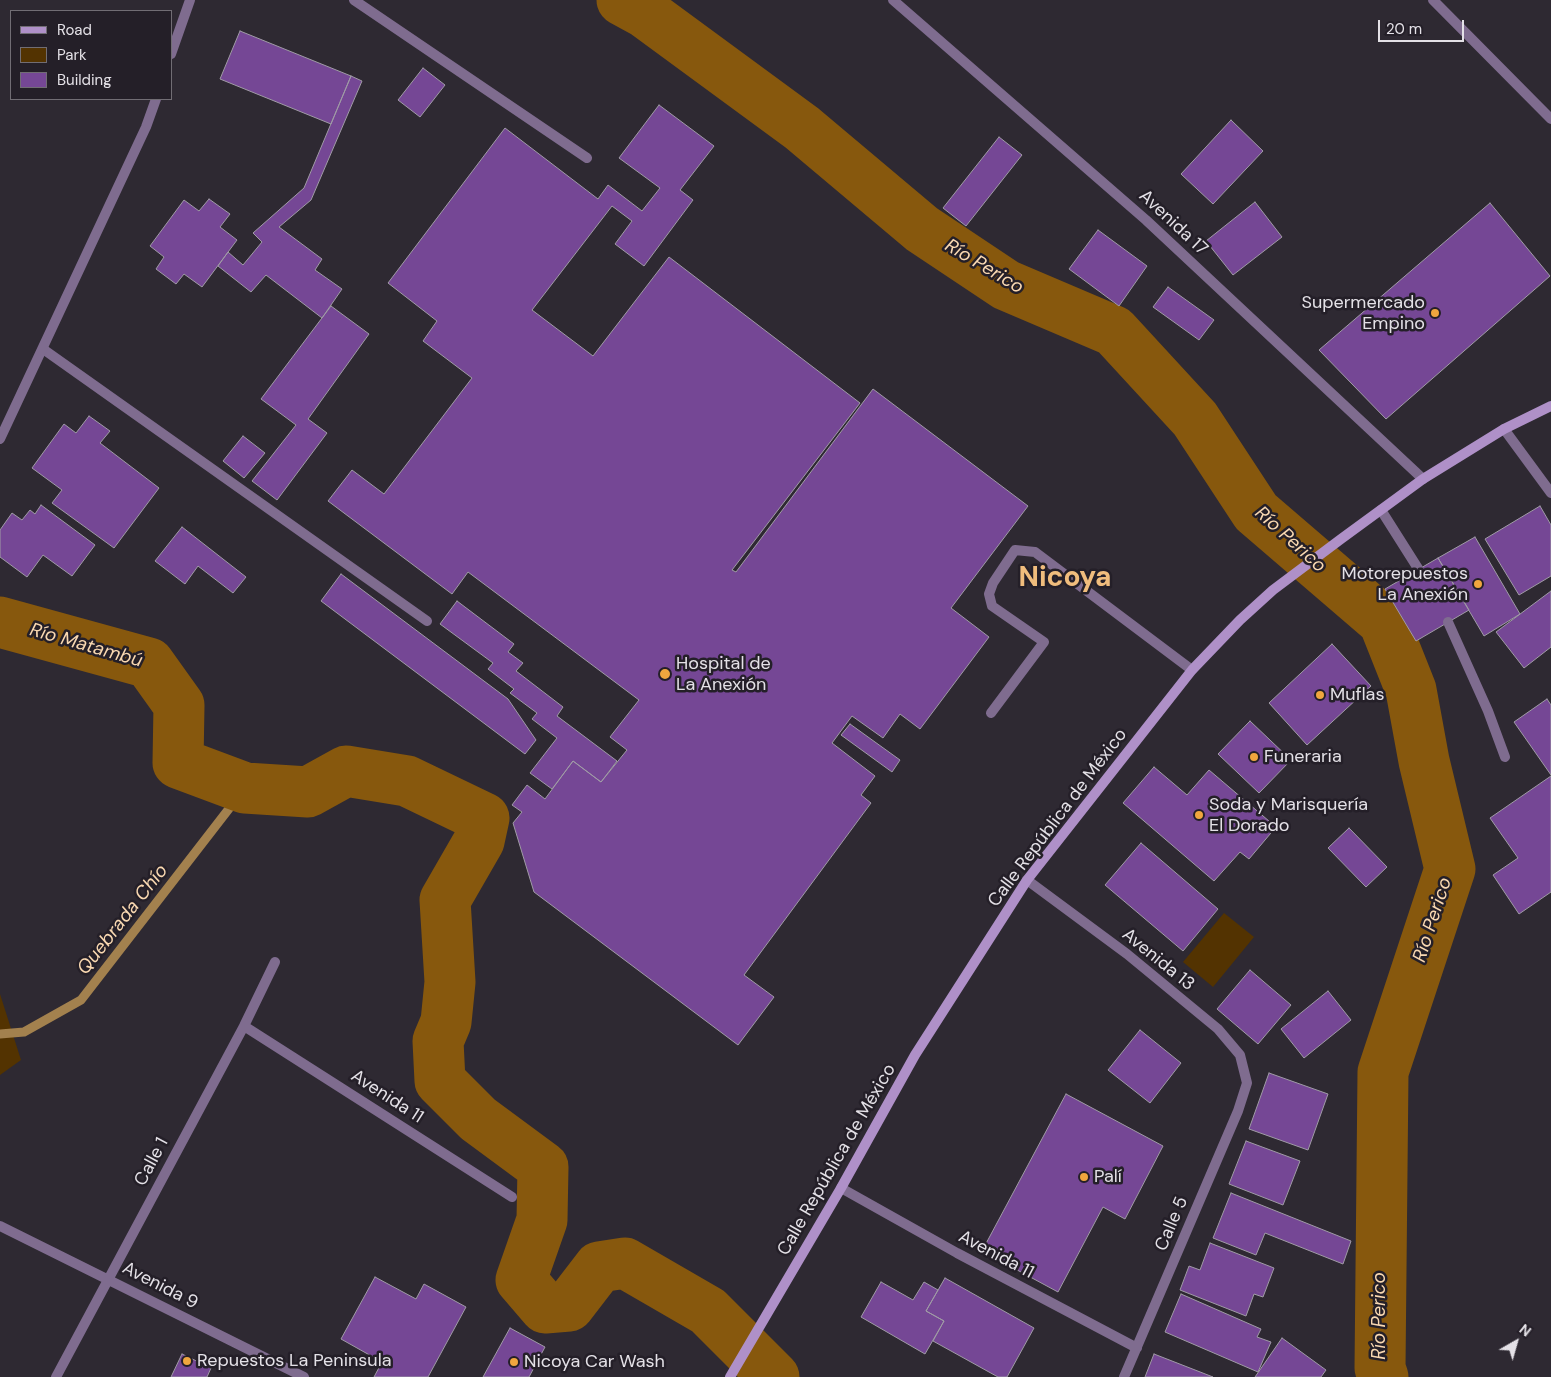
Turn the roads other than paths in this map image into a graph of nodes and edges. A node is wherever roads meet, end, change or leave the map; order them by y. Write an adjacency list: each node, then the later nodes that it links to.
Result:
1 (190, 0): 5 (street)
2 (354, 0): 8 (street)
3 (893, 0): 13 (street, Avenida 17)
4 (1433, 0): 7 (street)
5 (172, 51)
6 (156, 100): 9 (street)
7 (1551, 119)
8 (587, 158)
9 (43, 349): 12 (street); 17 (street)
10 (1551, 406): 11 (main road, Calle República de México)
11 (1504, 430): 13 (main road, Calle República de México); 14 (street)
12 (0, 438)
13 (1423, 479): 15 (main road, Calle República de México)
14 (1551, 493)
15 (1381, 510): 16 (street); 19 (main road, Calle República de México)
16 (1419, 570)
17 (427, 621)
18 (1448, 622): 21 (street)
19 (1192, 670): 20 (street); 22 (main road, Calle República de México)
20 (991, 713)
21 (1505, 757)
22 (1027, 880): 25 (street, Avenida 13); 26 (main road, Calle República de México)
23 (275, 962): 24 (street, Calle 1)
24 (244, 1026): 27 (street, Avenida 11); 29 (street, Calle 1)
25 (1247, 1083): 30 (street, Calle 5)
26 (841, 1188): 30 (street, Avenida 11); 33 (main road, Calle República de México)
27 (512, 1197)
28 (0, 1226): 29 (street, Avenida 9)
29 (108, 1279): 31 (street, Calle 1); 32 (street, Avenida 9)
30 (1137, 1348): 34 (street, Calle 5)
31 (56, 1377)
32 (304, 1377)
33 (730, 1377)
34 (1124, 1377)

